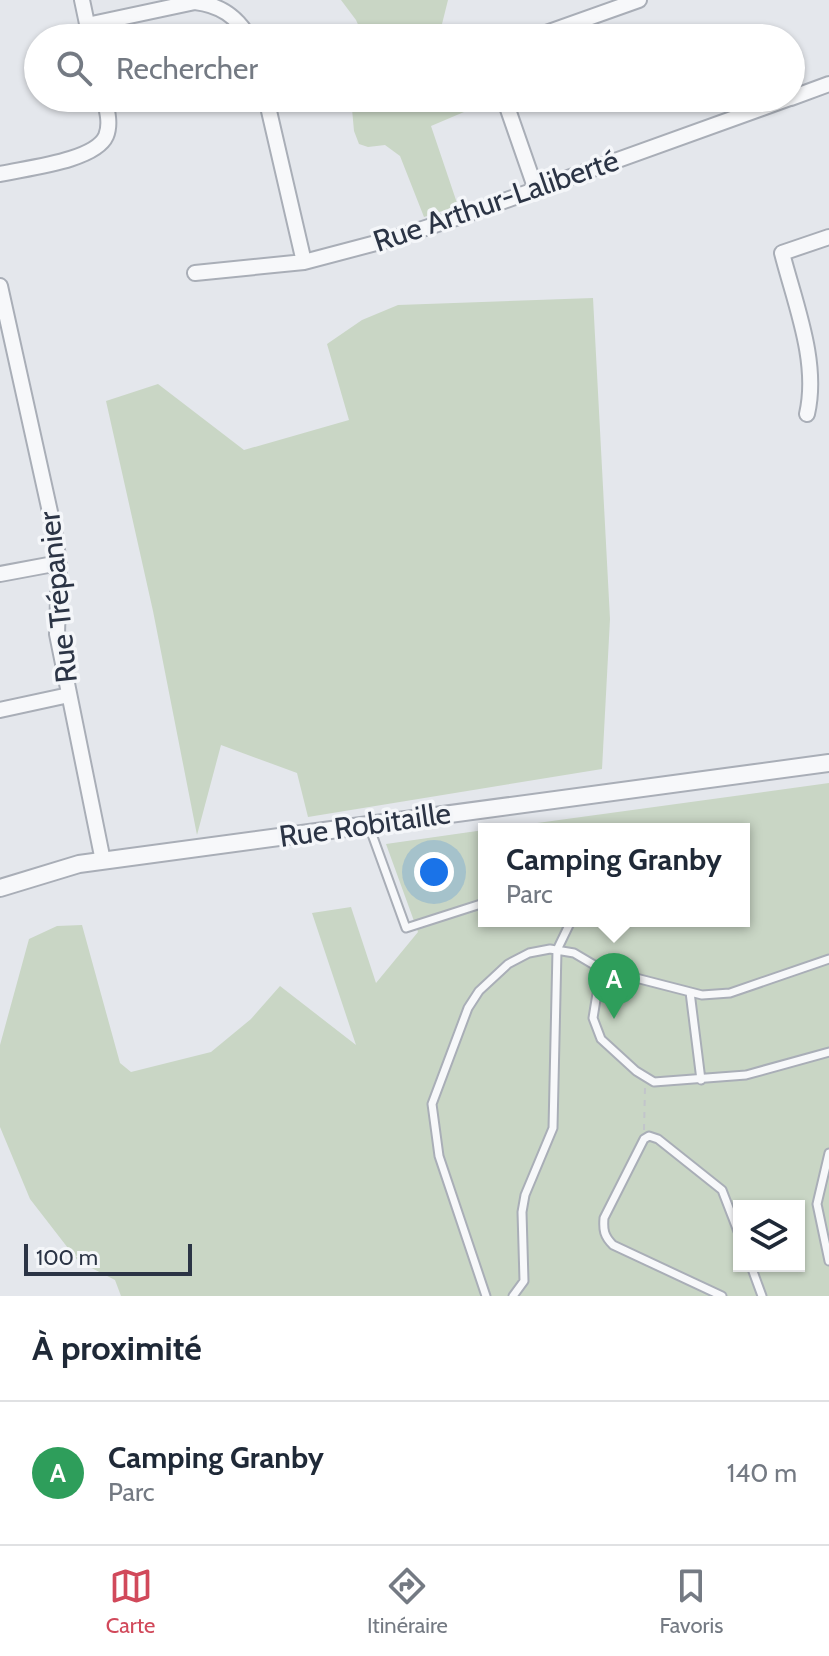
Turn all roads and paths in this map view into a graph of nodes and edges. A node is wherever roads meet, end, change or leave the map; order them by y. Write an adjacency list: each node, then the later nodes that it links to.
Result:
1 (82, 0): 3 (street)
2 (639, 0): 6 (street)
3 (87, 24)
4 (117, 24): 5 (street)
5 (238, 24)
6 (571, 24)
7 (829, 84): 8 (street, Rue Arthur-Laliberté)
8 (805, 93)
9 (107, 112): 13 (street)
10 (269, 112): 16 (street)
11 (509, 112): 14 (street)
12 (751, 112): 14 (street, Rue Arthur-Laliberté)
13 (0, 174)
14 (536, 190): 16 (street, Rue Arthur-Laliberté)
15 (829, 237): 20 (street)
16 (304, 262): 17 (street, Rue Arthur-Laliberté)
17 (195, 273)
18 (0, 286): 19 (street, Rue Trépanier)
19 (4, 325): 21 (street, Rue Trépanier)
20 (807, 414)
21 (59, 563): 22 (street); 23 (street, Rue Trépanier)
22 (0, 574)
23 (69, 695): 24 (street); 27 (street, Rue Trépanier)
24 (0, 710)
25 (829, 763): 26 (street, Rue Robitaille)
26 (368, 825): 27 (street, Rue Robitaille); 29 (lane)
27 (103, 861): 28 (street, Rue Robitaille)
28 (0, 888)
29 (478, 905)
30 (568, 927): 31 (lane)
31 (557, 950): 33 (lane); 43 (lane); 44 (lane)
32 (829, 959): 34 (lane)
33 (601, 969): 34 (lane); 36 (lane)
34 (690, 992): 37 (lane)
35 (829, 1052): 37 (lane)
36 (646, 1077): 37 (lane); 38 (path)
37 (701, 1080)
38 (644, 1139): 40 (lane); 45 (lane)
39 (829, 1153): 41 (lane)
40 (733, 1218)
41 (829, 1261)
42 (753, 1272): 46 (lane)
43 (486, 1296)
44 (513, 1296)
45 (722, 1296)
46 (762, 1296)

